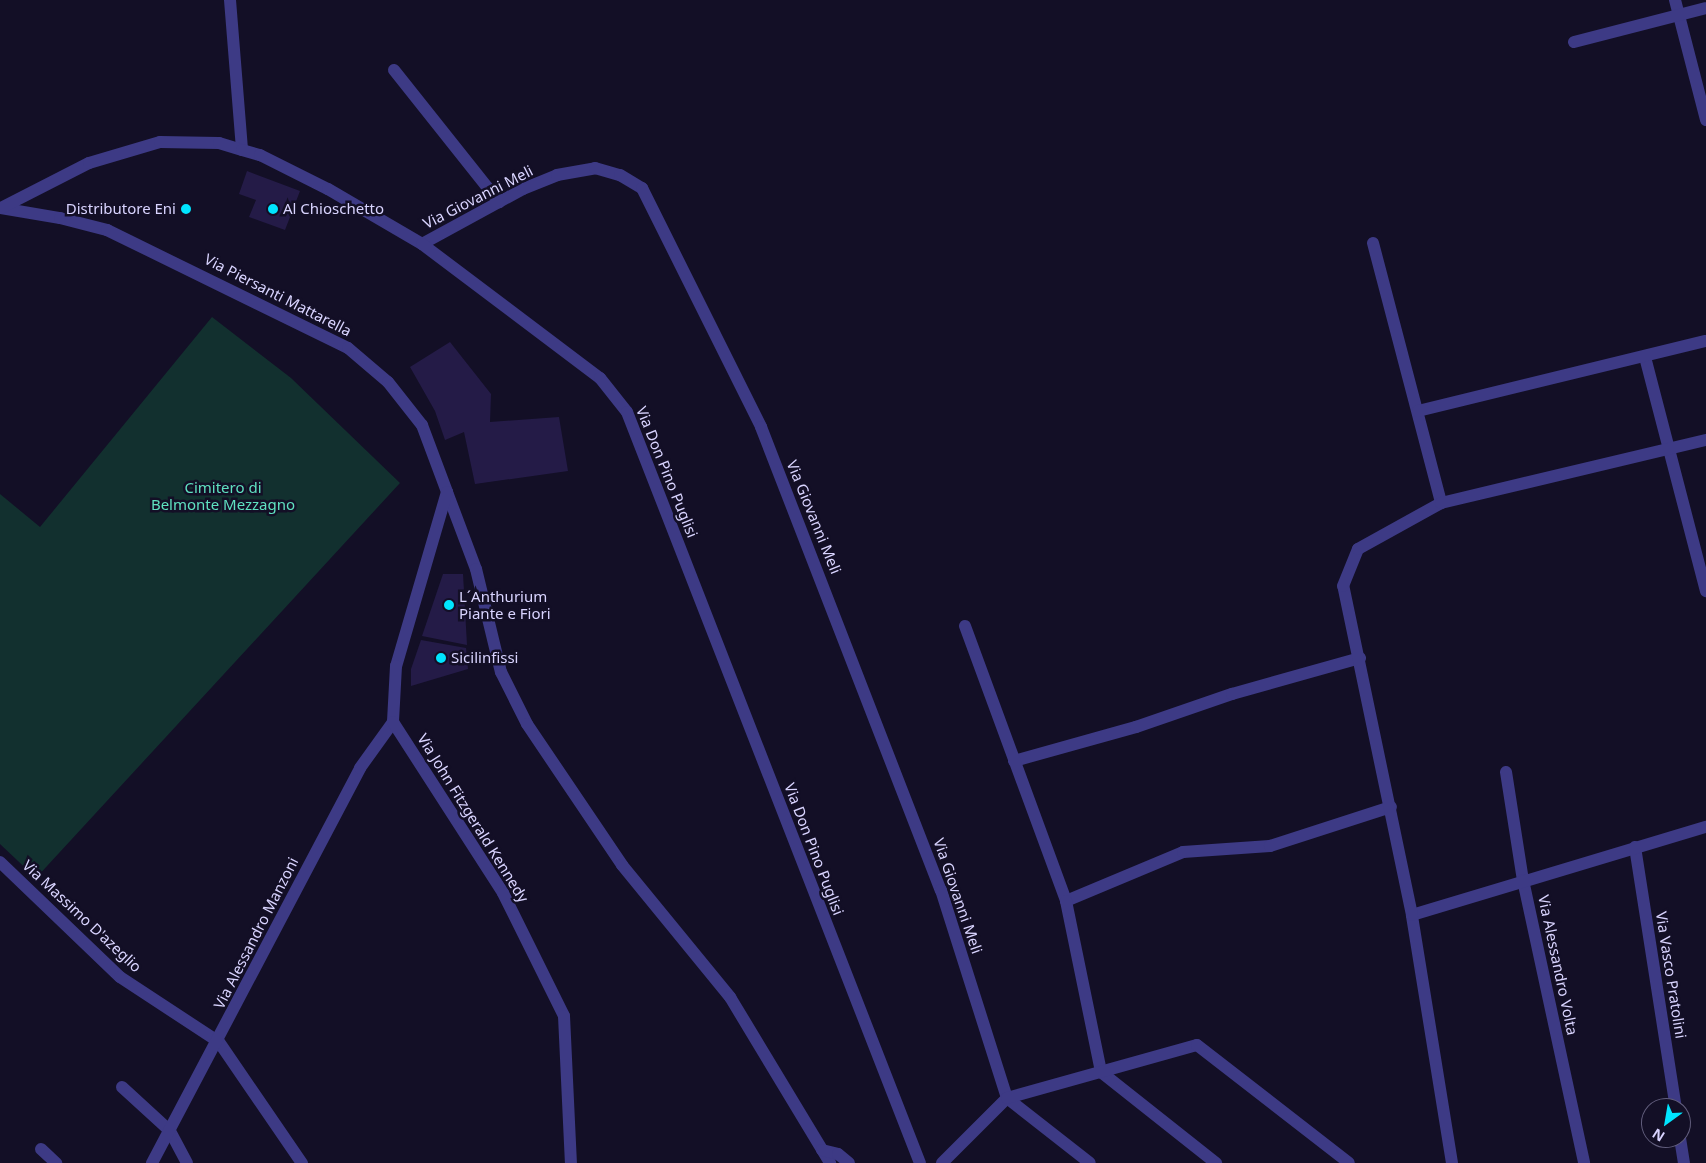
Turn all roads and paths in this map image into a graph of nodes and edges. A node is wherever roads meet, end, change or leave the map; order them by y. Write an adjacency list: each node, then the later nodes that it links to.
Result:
1 (230, 0): 8 (street)
2 (1675, 0): 4 (street)
3 (1706, 8): 4 (street)
4 (1680, 16): 5 (street); 7 (street)
5 (1574, 42)
6 (394, 70): 9 (street)
7 (1706, 120)
8 (242, 150): 10 (street, Via Don Pino Puglisi); 12 (street, Via Don Pino Puglisi)
9 (500, 202): 12 (street, Via Giovanni Meli); 36 (street, Via Giovanni Meli)
10 (0, 208): 18 (street, Via Piersanti Mattarella)
11 (1374, 243): 15 (street)
12 (422, 244): 49 (street, Via Don Pino Puglisi)
13 (1706, 341): 14 (street)
14 (1644, 357): 15 (street); 17 (street)
15 (1418, 411): 19 (street)
16 (1706, 440): 17 (street)
17 (1667, 448): 19 (street); 20 (street)
18 (447, 492): 23 (street); 41 (street, Via Piersanti Mattarella)
19 (1441, 503): 22 (street)
20 (1706, 591)
21 (965, 626): 24 (street)
22 (1360, 658): 24 (street); 26 (street)
23 (393, 722): 33 (street, Via Alessandro Manzoni); 46 (street, Via John Fitzgerald Kennedy)
24 (1014, 761): 31 (street)
25 (1506, 772): 30 (street, Via Alessandro Volta)
26 (1391, 807): 31 (street); 32 (street)
27 (1706, 827): 28 (street)
28 (1635, 847): 30 (street); 37 (street, Via Vasco Pratolini)
29 (0, 862): 33 (street, Via Massimo D'azeglio)
30 (1523, 880): 32 (street); 55 (street, Via Alessandro Volta)
31 (1066, 901): 34 (street)
32 (1412, 915): 54 (street)
33 (218, 1042): 38 (street, Via Alessandro Manzoni); 45 (street)
34 (1101, 1072): 36 (street); 52 (street); 53 (street)
35 (122, 1087): 38 (street)
36 (1008, 1098): 50 (street); 51 (street)
37 (1674, 1098)
38 (170, 1130): 43 (street, Via Alessandro Manzoni); 44 (street)
39 (1682, 1148): 56 (street)
40 (41, 1149): 42 (street)
41 (822, 1150): 47 (street, Via Piersanti Mattarella); 48 (street)
42 (56, 1163)
43 (152, 1163)
44 (187, 1163)
45 (302, 1163)
46 (571, 1163)
47 (830, 1163)
48 (850, 1163)
49 (920, 1163)
50 (942, 1163)
51 (1090, 1163)
52 (1216, 1163)
53 (1349, 1163)
54 (1452, 1163)
55 (1584, 1163)
56 (1684, 1163)

